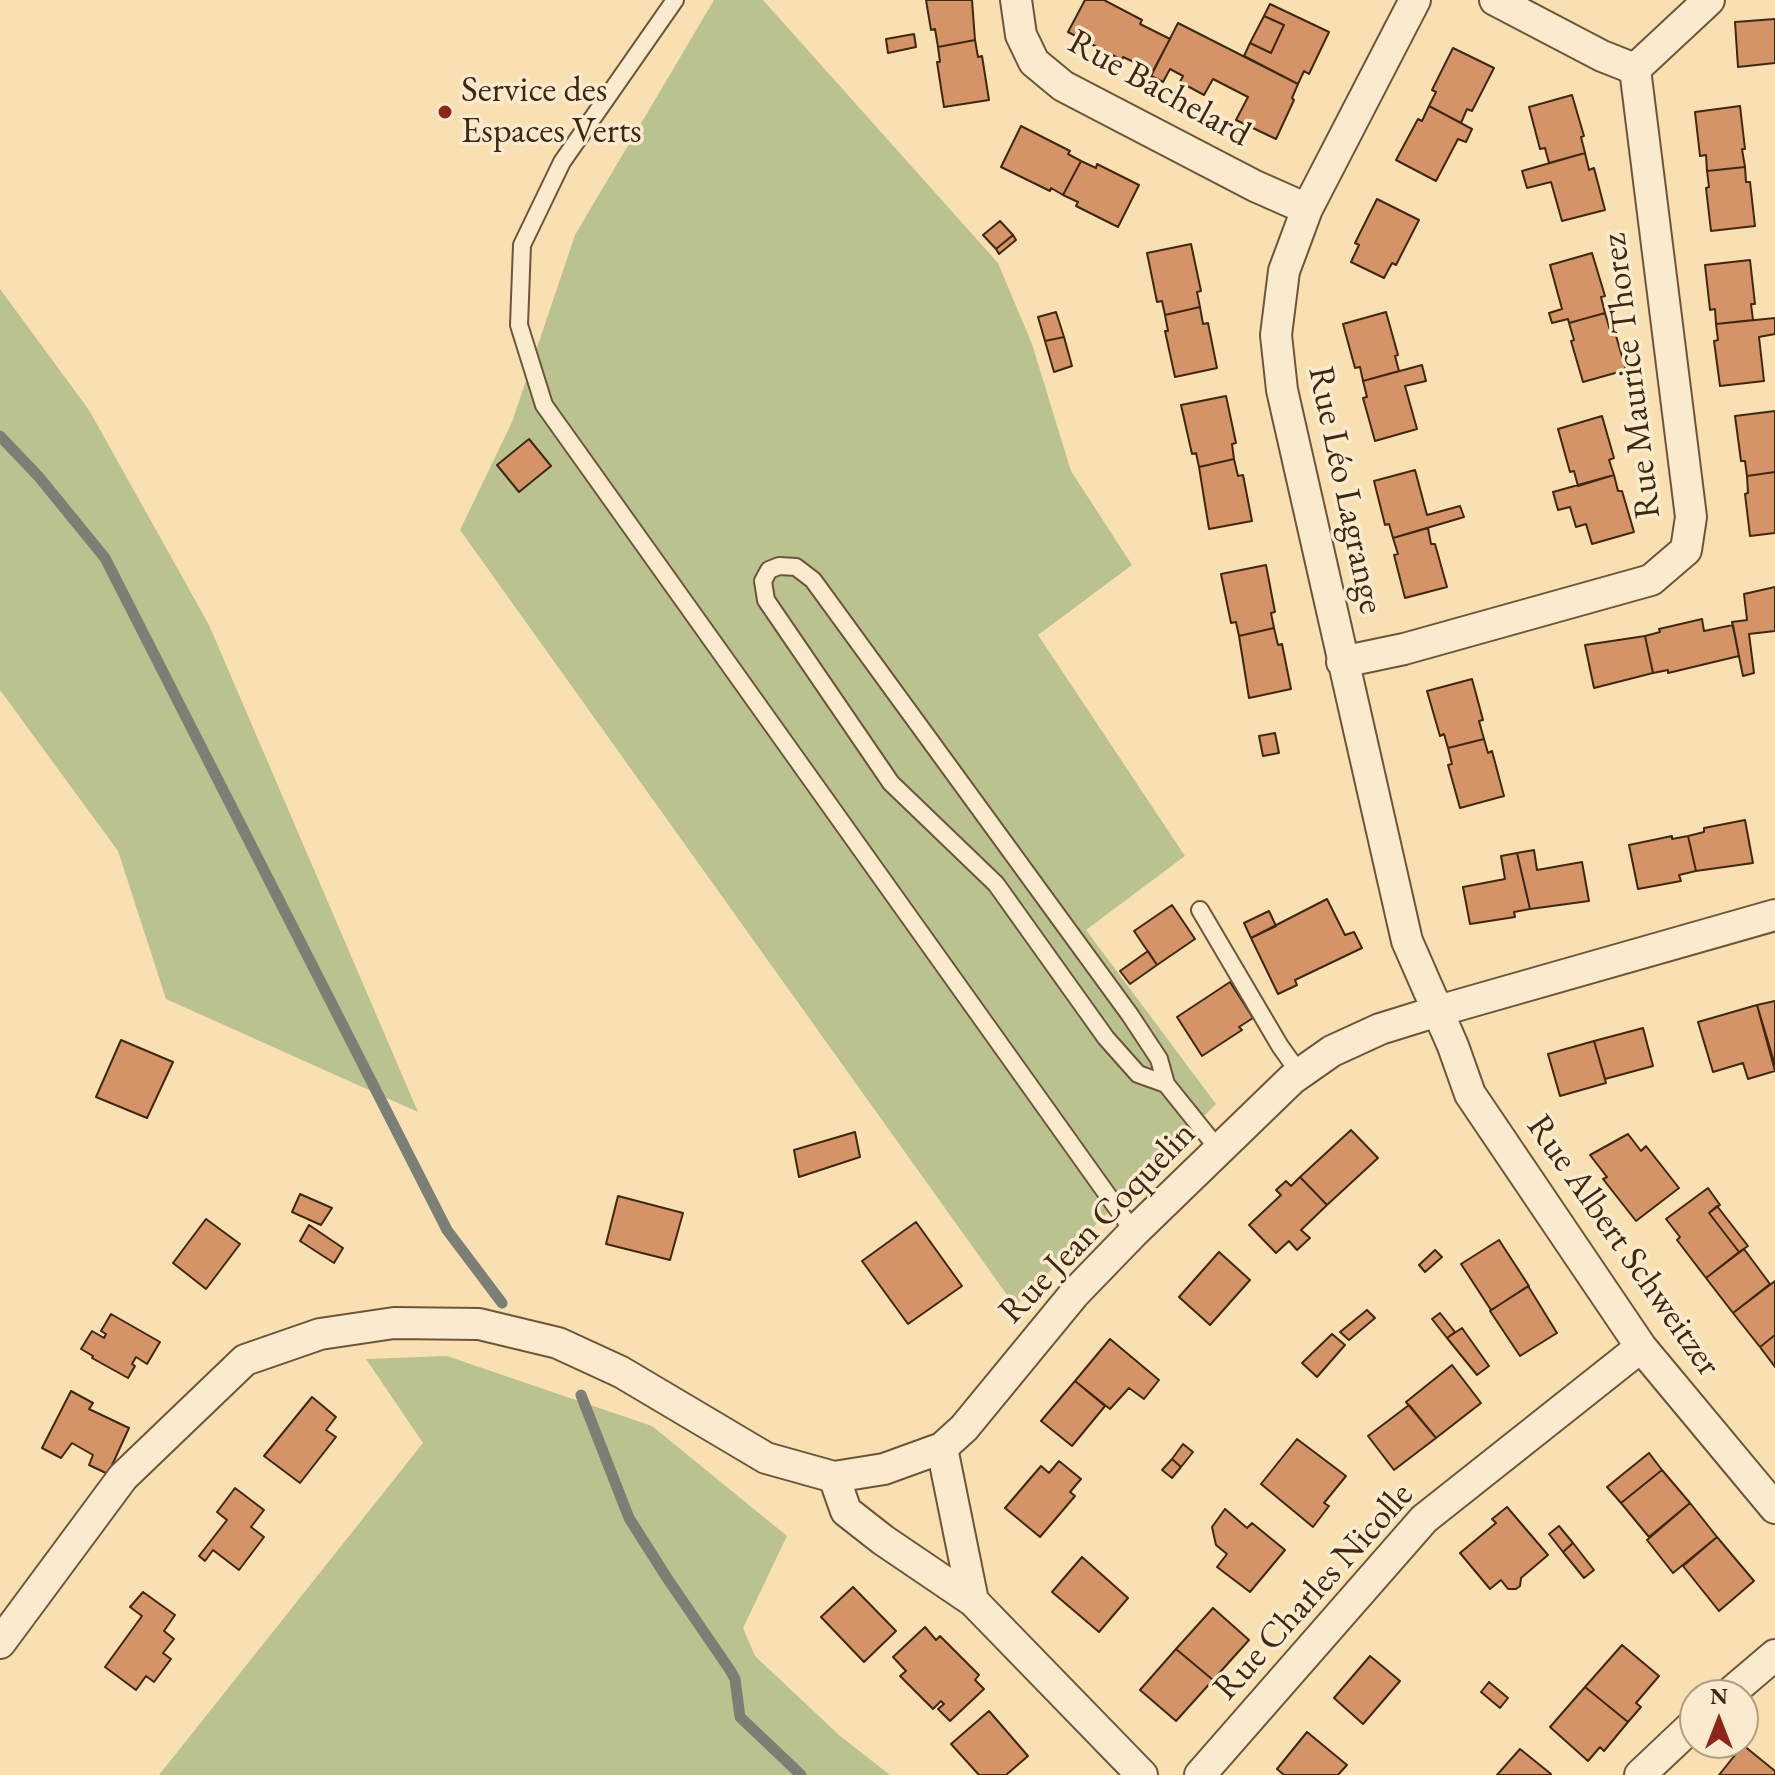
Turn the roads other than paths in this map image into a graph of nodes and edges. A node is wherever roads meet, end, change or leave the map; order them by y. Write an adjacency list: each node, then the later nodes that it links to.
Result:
1 (675, 0): 15 (lane)
2 (1016, 0): 7 (street, Rue Bachelard)
3 (1415, 0): 7 (street, Rue Léo Lagrange)
4 (1495, 0): 6 (street)
5 (1709, 0): 6 (street)
6 (1635, 69): 8 (street, Rue Maurice Thorez)
7 (1307, 209): 8 (street, Rue Léo Lagrange)
8 (1342, 662): 11 (street, Rue Léo Lagrange)
9 (1200, 910): 12 (lane)
10 (1775, 915): 11 (street, Rue Jean Coquelin)
11 (1438, 1011): 12 (street, Rue Jean Coquelin); 16 (street, Rue Albert Schweitzer)
12 (1300, 1074): 14 (street, Rue Jean Coquelin)
13 (1166, 1084): 13 (lane); 14 (lane)
14 (1219, 1150): 15 (street, Rue Jean Coquelin)
15 (1134, 1232): 17 (street, Rue Jean Coquelin)
16 (1641, 1347): 19 (street, Rue Albert Schweitzer); 26 (street, Rue Charles Nicolle)
17 (942, 1448): 18 (street, Rue Jean Coquelin); 20 (street)
18 (834, 1477): 20 (street); 21 (street, Rue Jean Coquelin)
19 (1775, 1508)
20 (973, 1601): 25 (street)
21 (0, 1643)
22 (1775, 1655): 23 (street)
23 (1747, 1679)
24 (1679, 1738): 27 (street)
25 (1142, 1775)
26 (1200, 1775)
27 (1640, 1775)

